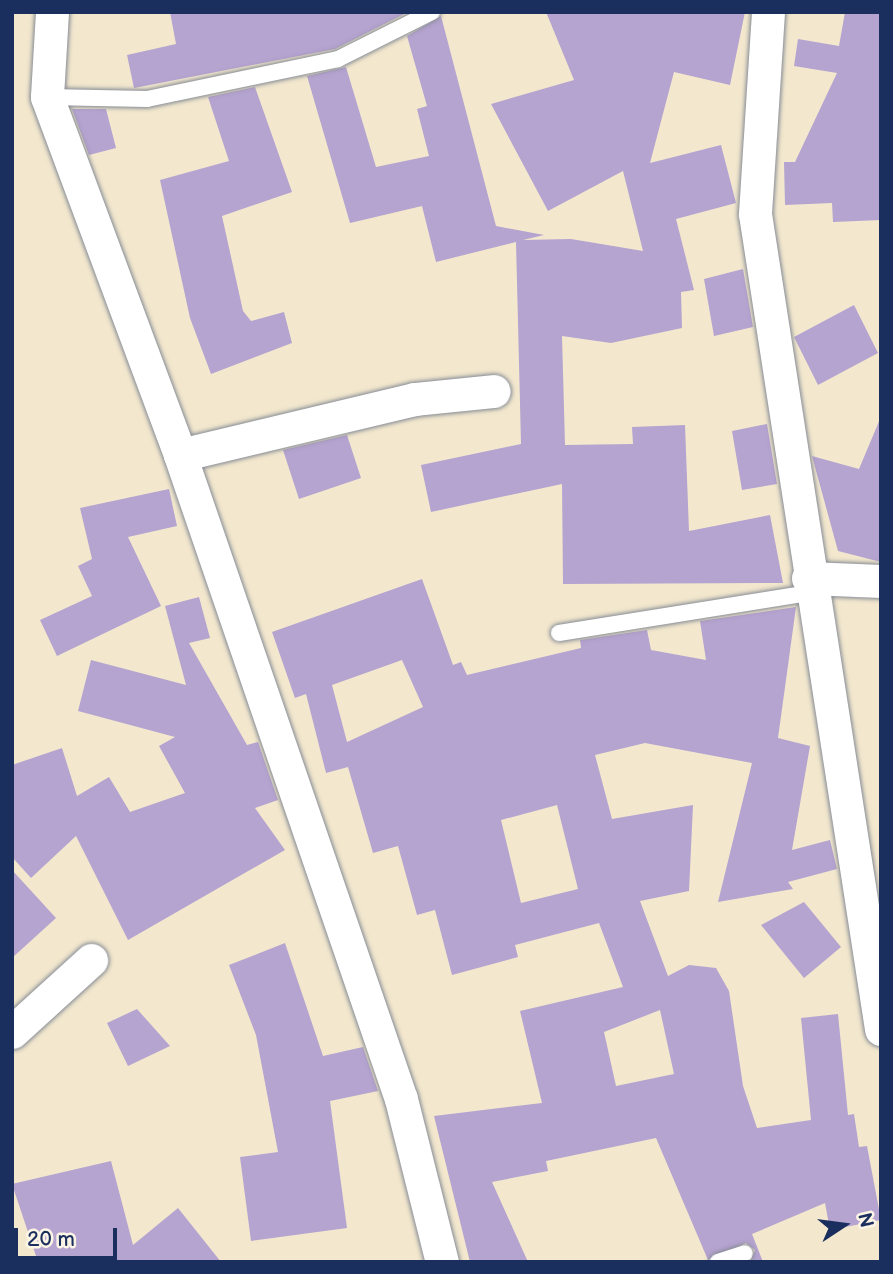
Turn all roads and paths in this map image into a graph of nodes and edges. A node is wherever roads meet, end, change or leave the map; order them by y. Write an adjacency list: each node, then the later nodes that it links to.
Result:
1 (52, 12): 4 (street)
2 (432, 12): 4 (lane)
3 (768, 12): 8 (street)
4 (47, 97): 6 (street)
5 (494, 391): 6 (street)
6 (180, 455): 14 (street)
7 (881, 581): 8 (street)
8 (809, 586): 9 (lane); 11 (street)
9 (559, 633)
10 (91, 960): 12 (street)
11 (881, 1029)
12 (12, 1032)
13 (745, 1253): 15 (lane)
14 (442, 1262)
15 (718, 1262)

